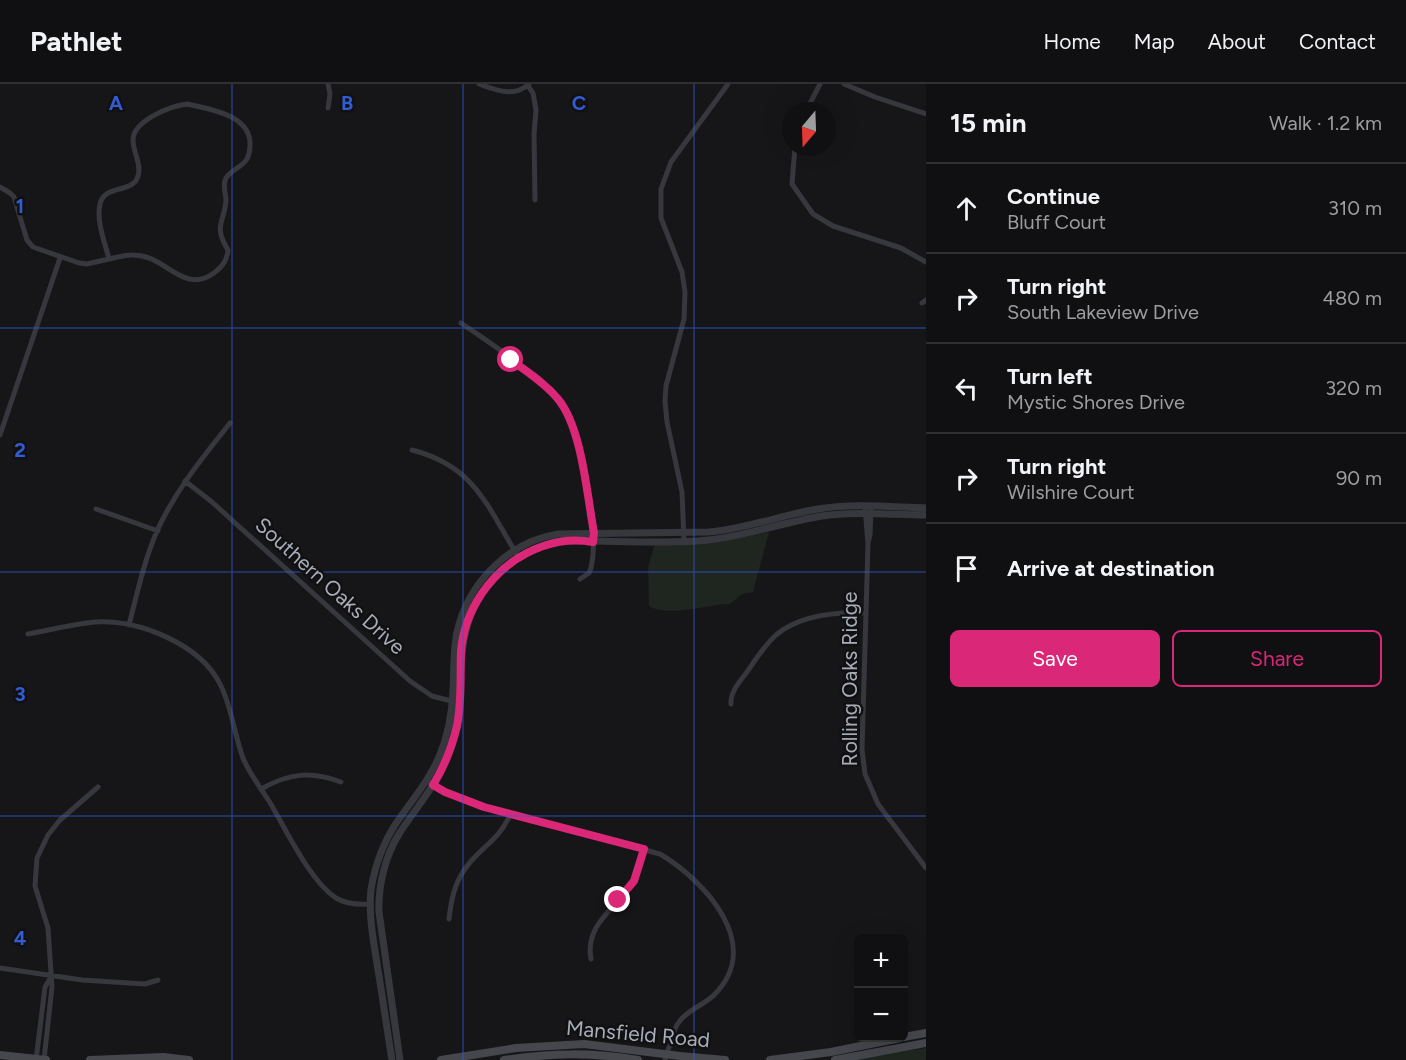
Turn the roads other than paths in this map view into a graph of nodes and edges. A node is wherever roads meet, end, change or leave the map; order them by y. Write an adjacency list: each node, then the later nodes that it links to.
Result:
1 (328, 84): 8 (street)
2 (479, 84): 6 (street)
3 (728, 84): 27 (street)
4 (820, 84): 7 (street)
5 (844, 84): 9 (street)
6 (528, 85): 12 (street)
7 (811, 102)
8 (328, 108)
9 (926, 114)
10 (794, 156): 15 (street)
11 (0, 187): 13 (street)
12 (535, 200)
13 (60, 258): 14 (street); 18 (street)
14 (109, 259): 14 (street)
15 (926, 262)
16 (461, 323): 26 (street)
17 (230, 423): 20 (street)
18 (0, 435)
19 (412, 450): 28 (street)
20 (185, 481): 25 (street); 34 (street, Southern Oaks Drive)
21 (926, 508): 23 (street)
22 (96, 509): 25 (street)
23 (868, 511): 24 (street); 27 (street); 31 (street, Rolling Oaks Ridge)
24 (926, 515)
25 (158, 531): 32 (street)
26 (594, 537): 27 (street); 28 (street); 29 (street); 30 (street)
27 (684, 537)
28 (514, 550): 29 (street); 34 (street)
29 (518, 557): 34 (street)
30 (580, 579)
31 (865, 613): 35 (street); 42 (street, Rolling Oaks Ridge)
32 (129, 625): 33 (street); 39 (street)
33 (28, 634)
34 (456, 702): 37 (street)
35 (731, 704)
36 (341, 782): 39 (street)
37 (430, 783): 40 (street); 43 (street); 44 (street)
38 (98, 788): 48 (street)
39 (261, 789): 44 (street)
40 (510, 815): 41 (street); 45 (street)
41 (644, 849): 46 (street); 55 (street)
42 (926, 868)
43 (379, 903): 44 (street); 61 (street)
44 (371, 904): 60 (street)
45 (449, 919)
46 (591, 958)
47 (0, 968): 48 (street)
48 (51, 977): 49 (street); 50 (street); 51 (street)
49 (158, 980)
50 (42, 1012): 51 (street); 56 (street)
51 (49, 1012): 57 (street)
52 (879, 1042): 66 (main road)
53 (922, 1044): 67 (main road)
54 (0, 1054): 56 (main road)
55 (665, 1057): 62 (main road, Mansfield Road); 65 (main road, Mansfield Road)
56 (36, 1060): 57 (main road)
57 (44, 1060)
58 (90, 1060): 59 (main road)
59 (189, 1060)
60 (392, 1060)
61 (400, 1060)
62 (441, 1060)
63 (504, 1060): 64 (main road, Mansfield Road)
64 (638, 1060)
65 (725, 1060)
66 (770, 1060)
67 (835, 1060)

